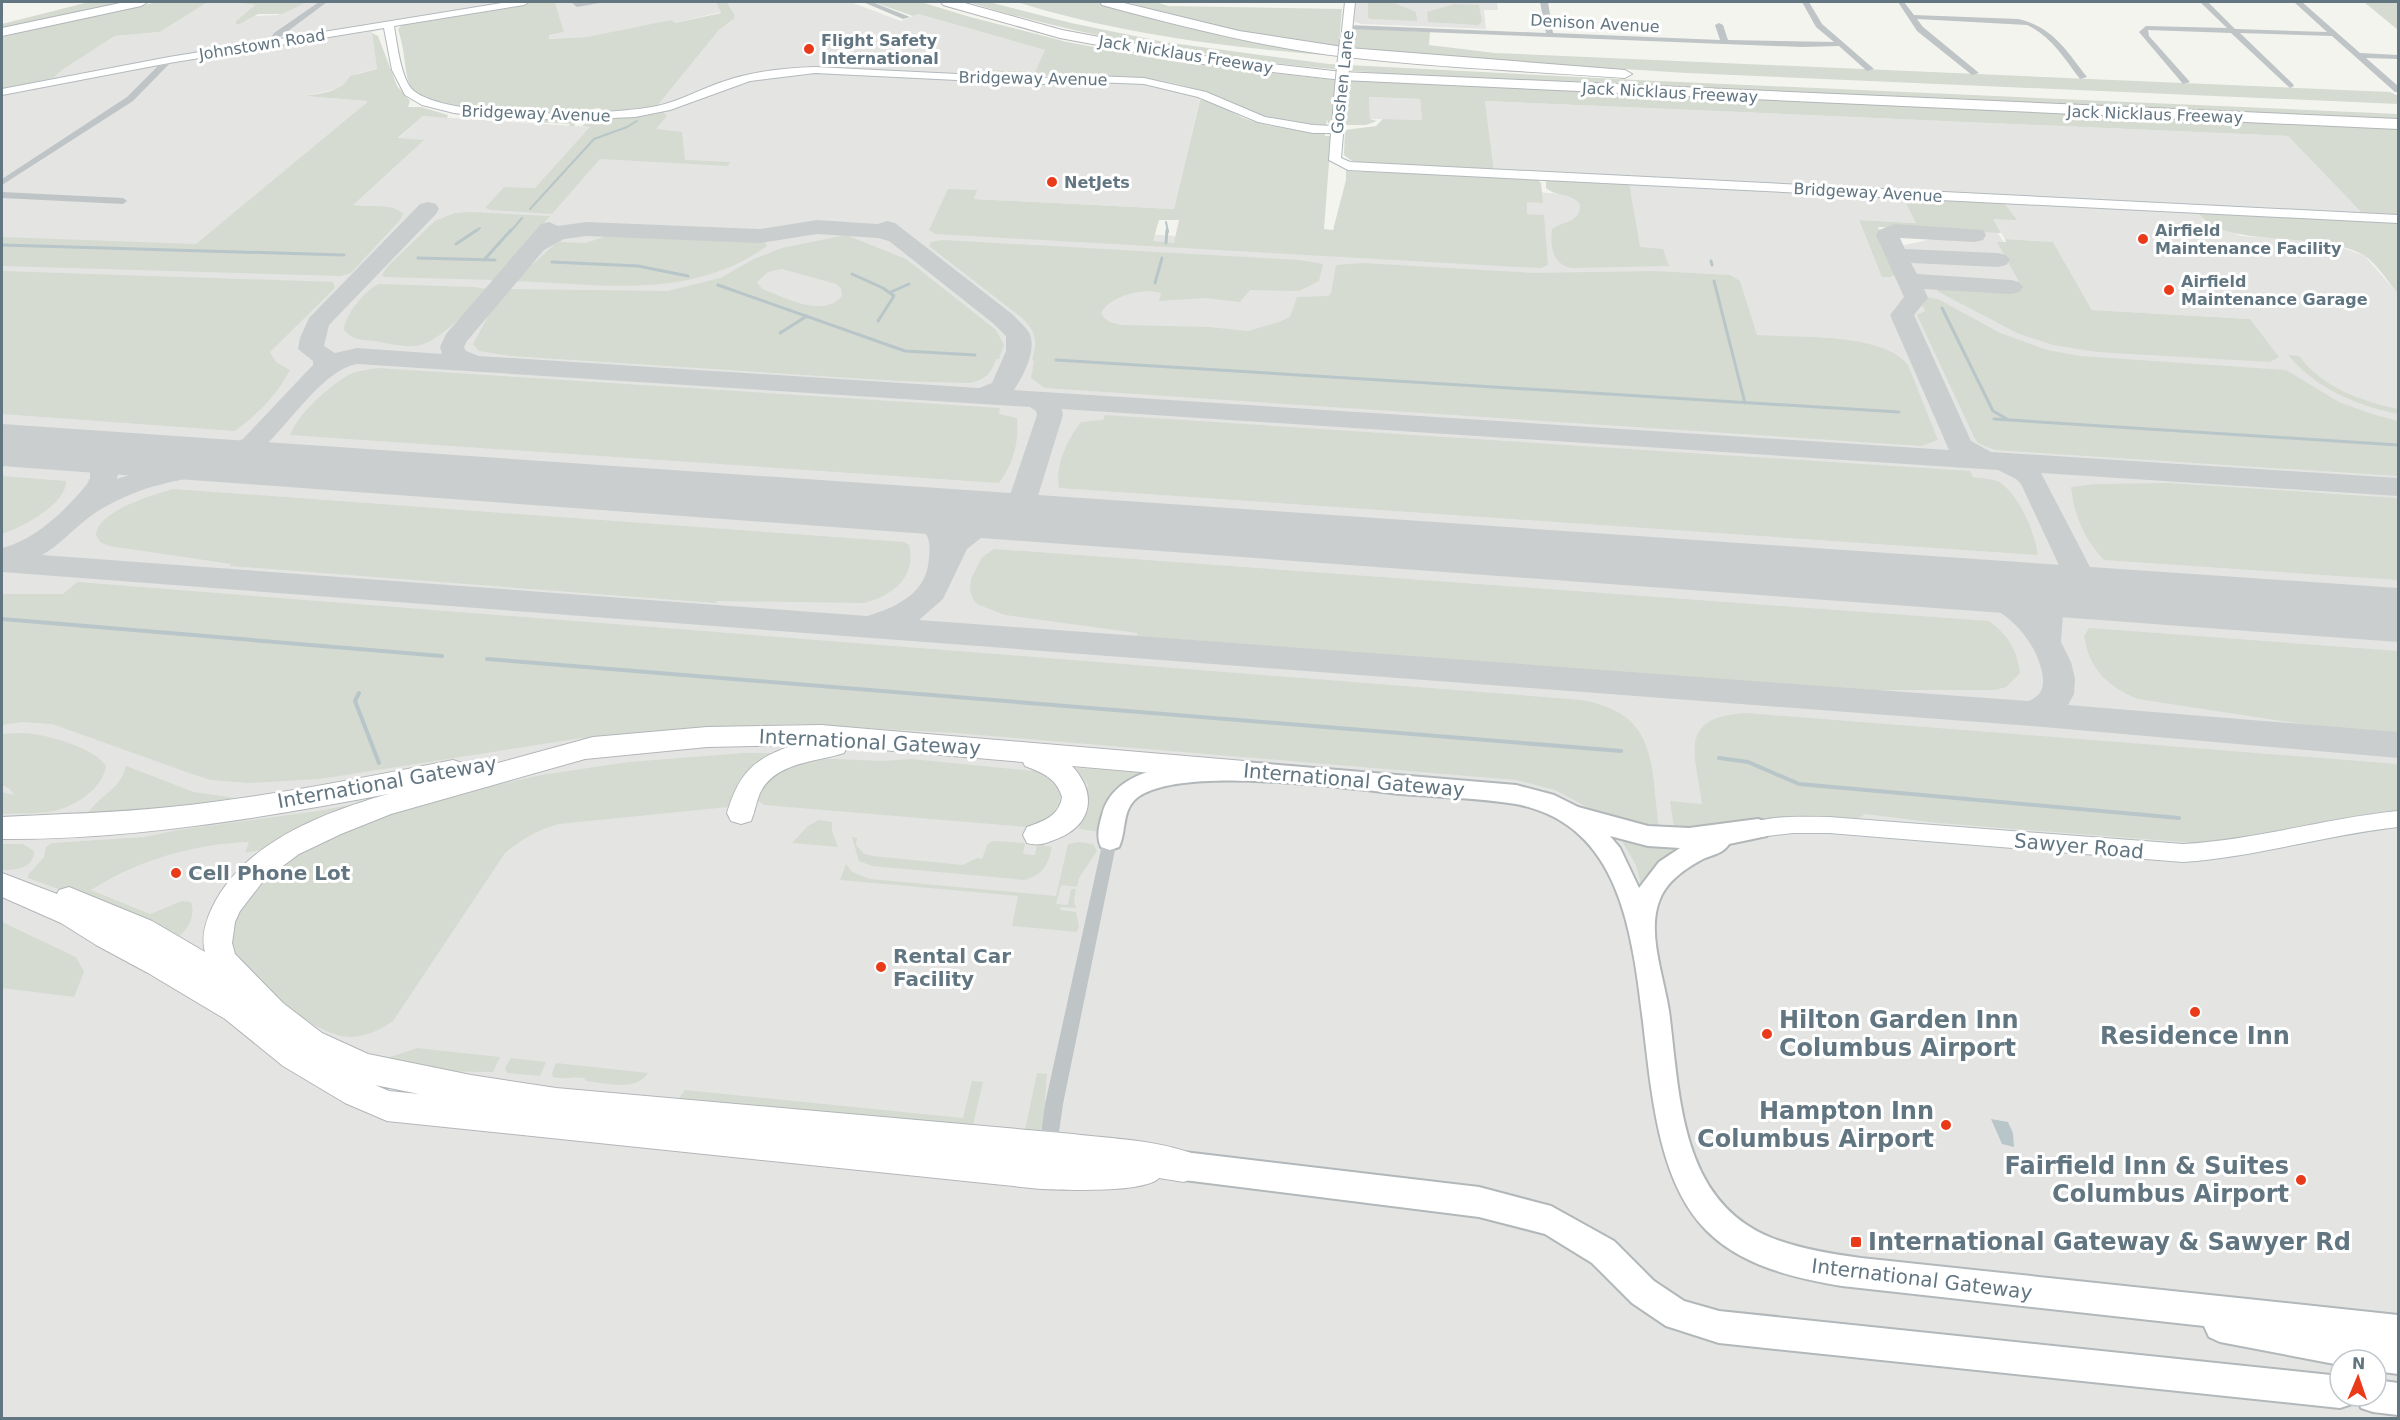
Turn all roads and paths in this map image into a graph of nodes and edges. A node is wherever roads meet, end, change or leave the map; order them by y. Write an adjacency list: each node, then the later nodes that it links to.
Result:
1 (141, 2): 28 (highway)
2 (323, 2): 33 (street)
3 (524, 2): 23 (street, Johnstown Road)
4 (601, 2): 16 (street)
5 (867, 2): 20 (street)
6 (944, 2): 18 (highway)
7 (948, 2): 18 (highway, Jack Nicklaus Freeway)
8 (1107, 2): 19 (highway)
9 (1121, 2): 19 (highway)
10 (1350, 2): 25 (street, Goshen Lane)
11 (1544, 2): 29 (street)
12 (1806, 2): 34 (street)
13 (1901, 2): 21 (street)
14 (2204, 2): 27 (street)
15 (2298, 2): 30 (street)
16 (576, 3)
17 (57, 6): 22 (highway)
18 (964, 8): 50 (highway, Jack Nicklaus Freeway)
19 (1154, 15): 41 (highway)
20 (906, 16)
21 (1910, 17): 40 (street); 42 (street)
22 (2, 20)
23 (388, 24): 33 (street, Johnstown Road); 51 (street, Bridgeway Avenue)
24 (1719, 25): 32 (street)
25 (1348, 27): 29 (street, Denison Avenue); 51 (street, Goshen Lane, bridge)
26 (1106, 28): 31 (highway, Jack Nicklaus Freeway)
27 (2233, 30): 30 (street); 43 (street); 44 (street)
28 (2, 32)
29 (1550, 34): 32 (street, Denison Avenue)
30 (2335, 34): 36 (street)
31 (1181, 41)
32 (1725, 42): 34 (street, Denison Avenue)
33 (272, 43): 38 (street, Johnstown Road)
34 (1841, 44): 39 (street)
35 (1204, 45): 41 (highway, Jack Nicklaus Freeway)
36 (2359, 56): 37 (street); 45 (street)
37 (2398, 57)
38 (169, 60): 46 (street, Johnstown Road); 53 (street)
39 (1870, 69)
40 (1975, 73)
41 (1652, 76): 47 (highway, Jack Nicklaus Freeway)
42 (2083, 77)
43 (2186, 82)
44 (2290, 86)
45 (2398, 90)
46 (2, 92)
47 (2098, 96)
48 (2309, 105): 49 (highway)
49 (2398, 109)
50 (2398, 124)
51 (1337, 130): 52 (street, Goshen Lane)
52 (1338, 162): 56 (street, Bridgeway Avenue)
53 (2, 183)
54 (2, 195): 55 (street)
55 (123, 201)
56 (2398, 219)
57 (880, 739): 58 (highway, International Gateway); 59 (highway, International Gateway); 62 (highway)
58 (593, 747): 64 (highway, International Gateway); 70 (highway)
59 (966, 747): 60 (highway, International Gateway); 66 (highway)
60 (1244, 771): 61 (main road, International Gateway); 67 (main road)
61 (1560, 808): 65 (main road); 69 (main road, International Gateway)
62 (741, 813)
63 (2398, 819): 65 (street, Sawyer Road)
64 (2, 828)
65 (1758, 829): 69 (main road)
66 (1037, 835)
67 (1110, 840): 71 (street)
68 (2, 885): 70 (highway); 72 (highway)
69 (1640, 931): 73 (main road, International Gateway)
70 (272, 1013): 71 (highway)
71 (1061, 1148): 72 (highway)
72 (1184, 1166): 76 (main road)
73 (2093, 1300): 74 (main road, International Gateway); 75 (main road)
74 (2398, 1331)
75 (2398, 1358)
76 (2328, 1391)

